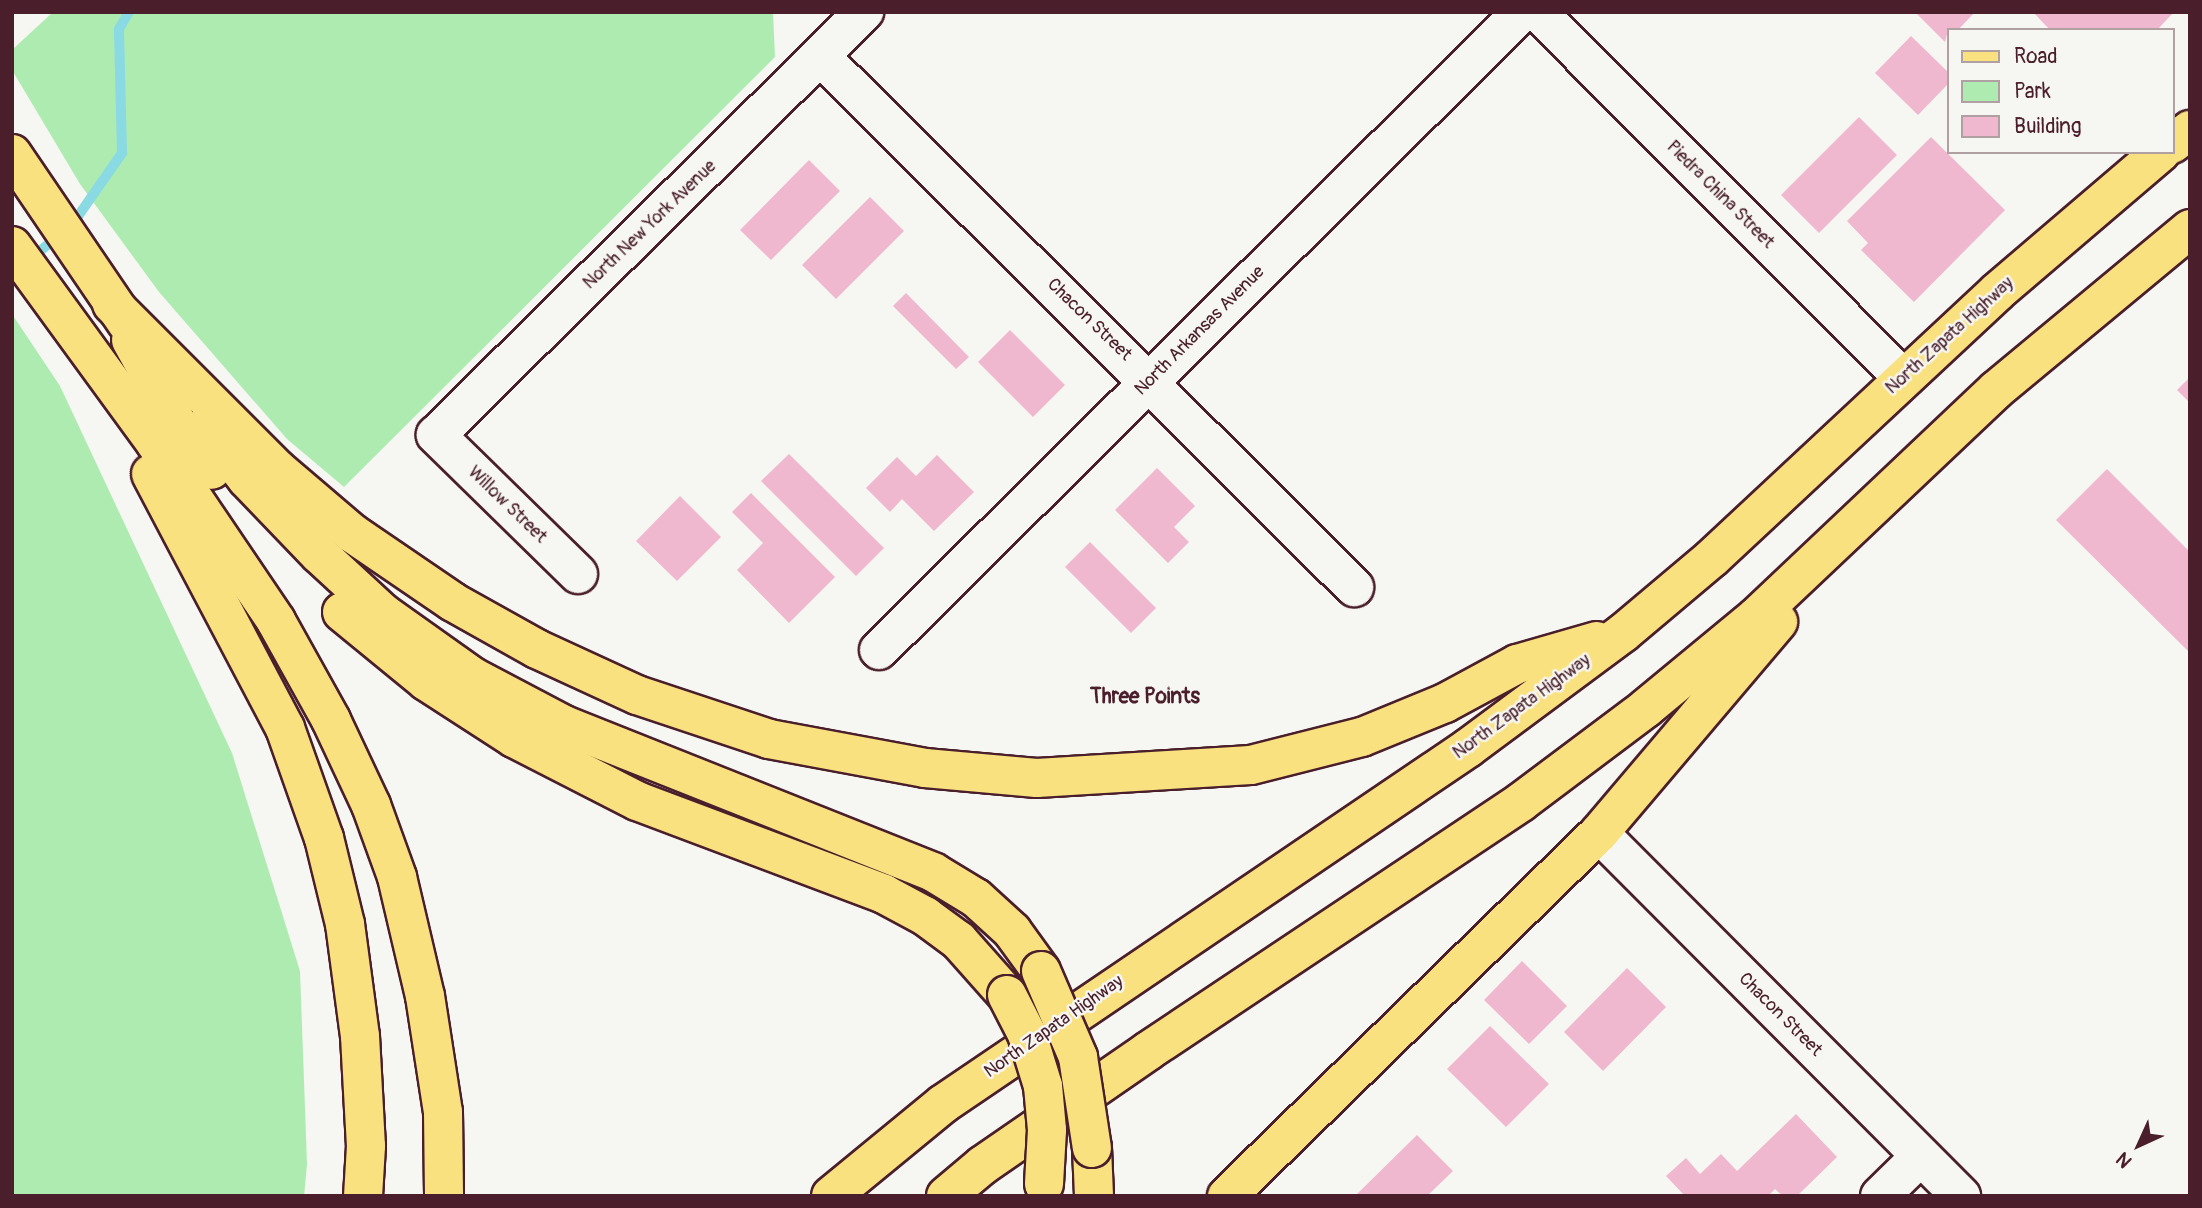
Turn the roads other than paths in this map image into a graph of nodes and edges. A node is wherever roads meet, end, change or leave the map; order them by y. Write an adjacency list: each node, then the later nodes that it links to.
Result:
1 (864, 12): 4 (street, North New York Avenue)
2 (1521, 12): 14 (street, North Arkansas Avenue)
3 (1538, 12): 13 (street, Piedra China Street)
4 (821, 57): 14 (street, Chacon Street); 15 (street, North New York Avenue)
5 (2190, 130): 6 (main road)
6 (2174, 142)
7 (12, 154): 11 (main road)
8 (2159, 154): 13 (main road, North Zapata Highway)
9 (2190, 229): 16 (main road)
10 (12, 246): 12 (main road)
11 (112, 304): 19 (main road); 23 (main road, bridge); 28 (main road, bridge)
12 (71, 332): 24 (main road); 25 (main road)
13 (1902, 377): 19 (main road, North Zapata Highway)
14 (1151, 381): 18 (street, Chacon Street); 20 (street, North Arkansas Avenue)
15 (436, 435): 17 (street, Willow Street)
16 (1886, 495): 21 (main road); 27 (main road)
17 (578, 574)
18 (1354, 587)
19 (1623, 633): 26 (main road, North Zapata Highway)
20 (879, 650)
21 (1598, 833): 22 (street, Chacon Street); 29 (main road)
22 (1921, 1156): 30 (street); 31 (street, Chacon Street)
23 (1042, 1190)
24 (363, 1196)
25 (444, 1196)
26 (831, 1196)
27 (946, 1196)
28 (1094, 1196)
29 (1227, 1196)
30 (1880, 1196)
31 (1961, 1196)

